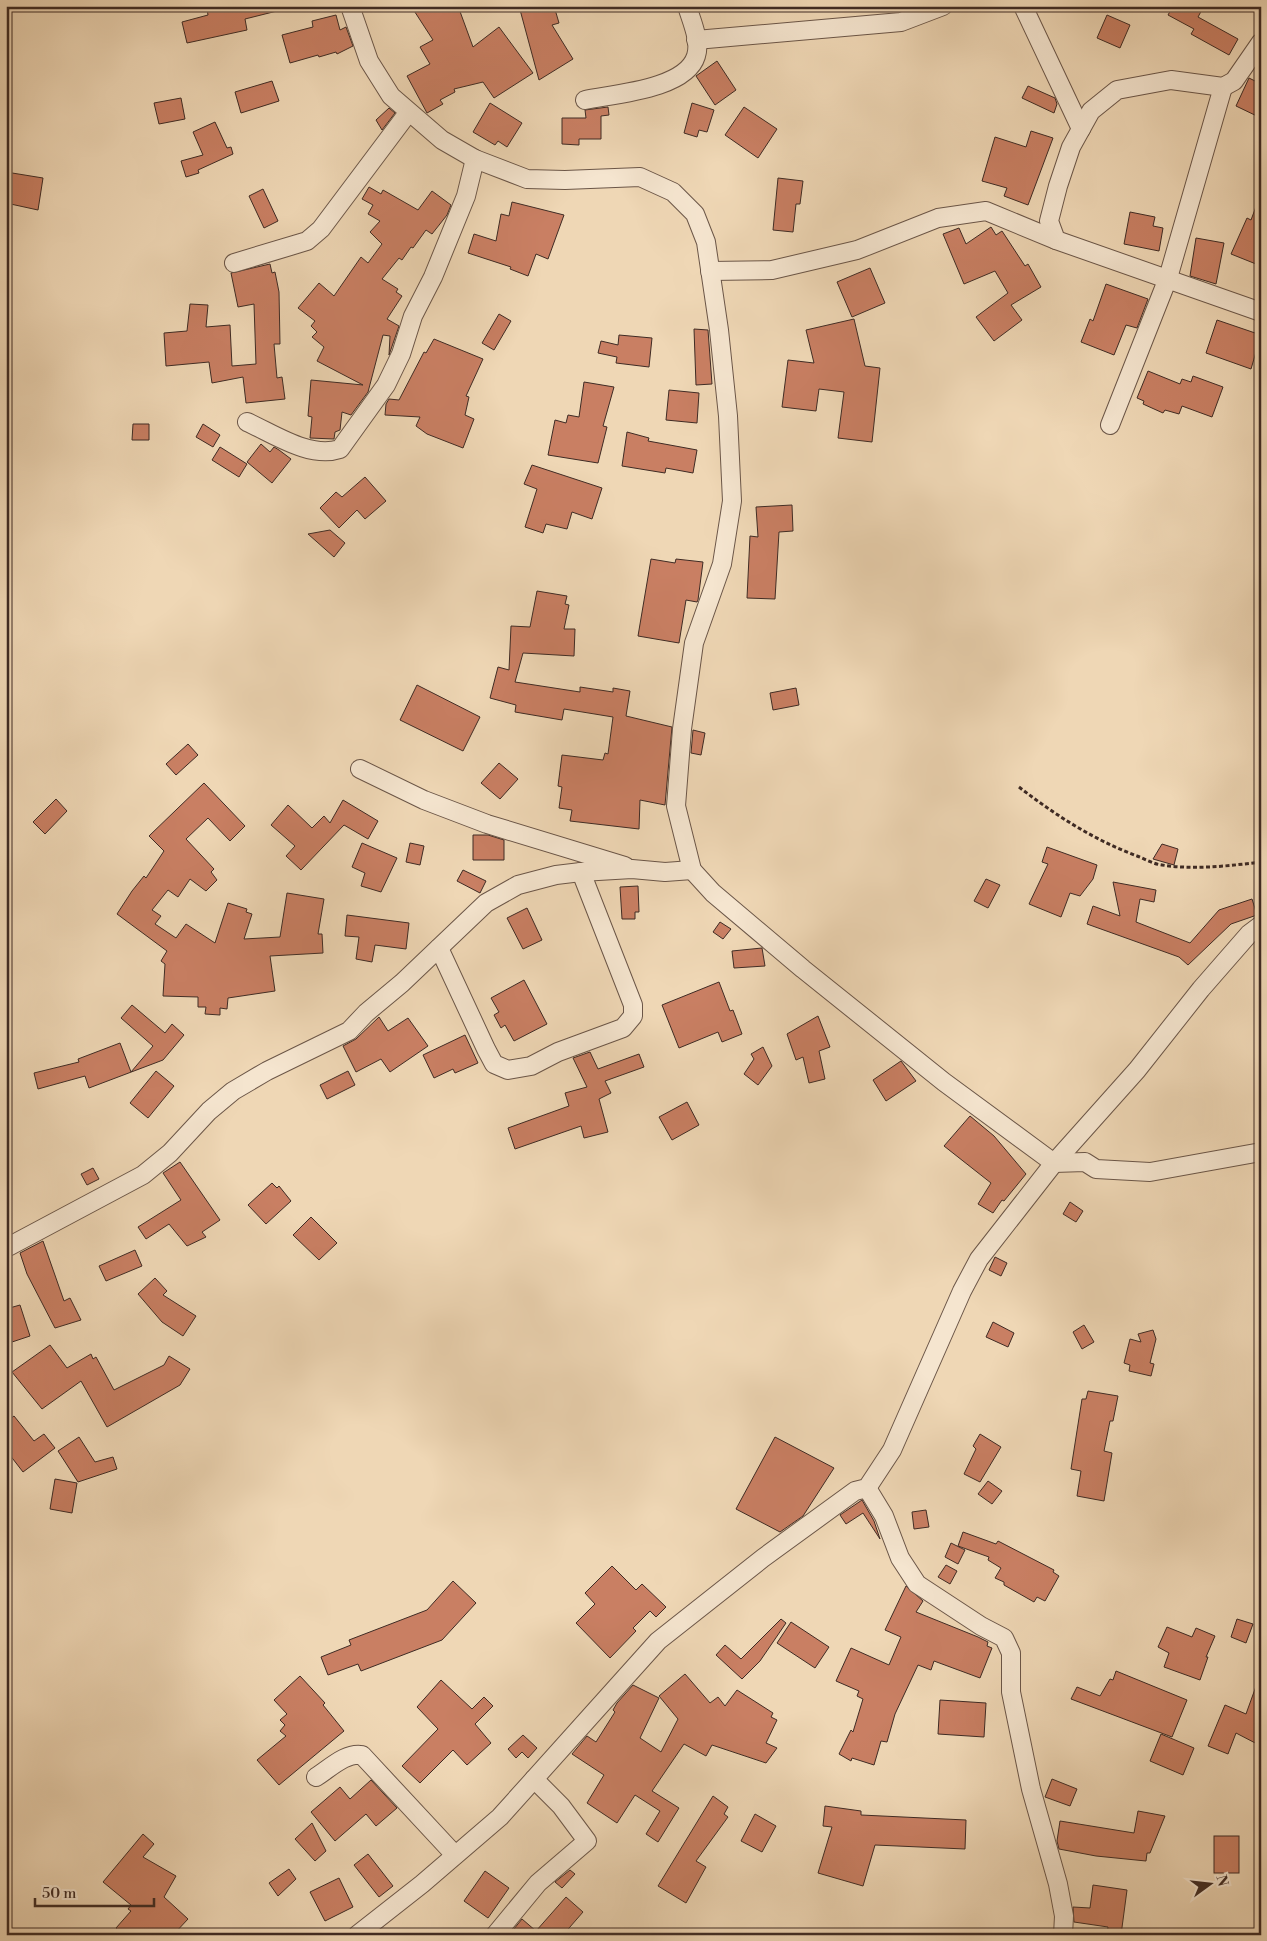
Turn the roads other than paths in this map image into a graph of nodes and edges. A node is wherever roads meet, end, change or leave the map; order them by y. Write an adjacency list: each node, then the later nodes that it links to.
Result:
1 (350, 6): 9 (street)
2 (687, 6): 5 (street)
3 (943, 6): 5 (street)
4 (1023, 6): 10 (street)
5 (696, 40): 8 (street)
6 (1261, 42): 7 (street)
7 (1223, 87): 10 (street); 15 (street)
8 (586, 100)
9 (408, 113): 11 (street); 13 (street)
10 (1081, 129): 12 (street)
11 (475, 159): 14 (street); 17 (street)
12 (1056, 240): 14 (street); 15 (street)
13 (234, 263)
14 (710, 271): 21 (street)
15 (1168, 278): 16 (street); 18 (street)
16 (1261, 312)
17 (247, 422)
18 (1110, 425)
19 (360, 769): 20 (street)
20 (632, 869): 21 (street); 22 (street)
21 (692, 870): 26 (street)
22 (581, 872): 24 (street); 24 (street)
23 (1261, 925): 26 (street)
24 (439, 948): 27 (street)
25 (1261, 1152): 26 (street)
26 (1054, 1163): 28 (street)
27 (6, 1248)
28 (867, 1488): 30 (street); 34 (street)
29 (316, 1777): 31 (street)
30 (534, 1779): 31 (street); 33 (street)
31 (454, 1855): 32 (street)
32 (357, 1935)
33 (495, 1935)
34 (1063, 1935)

